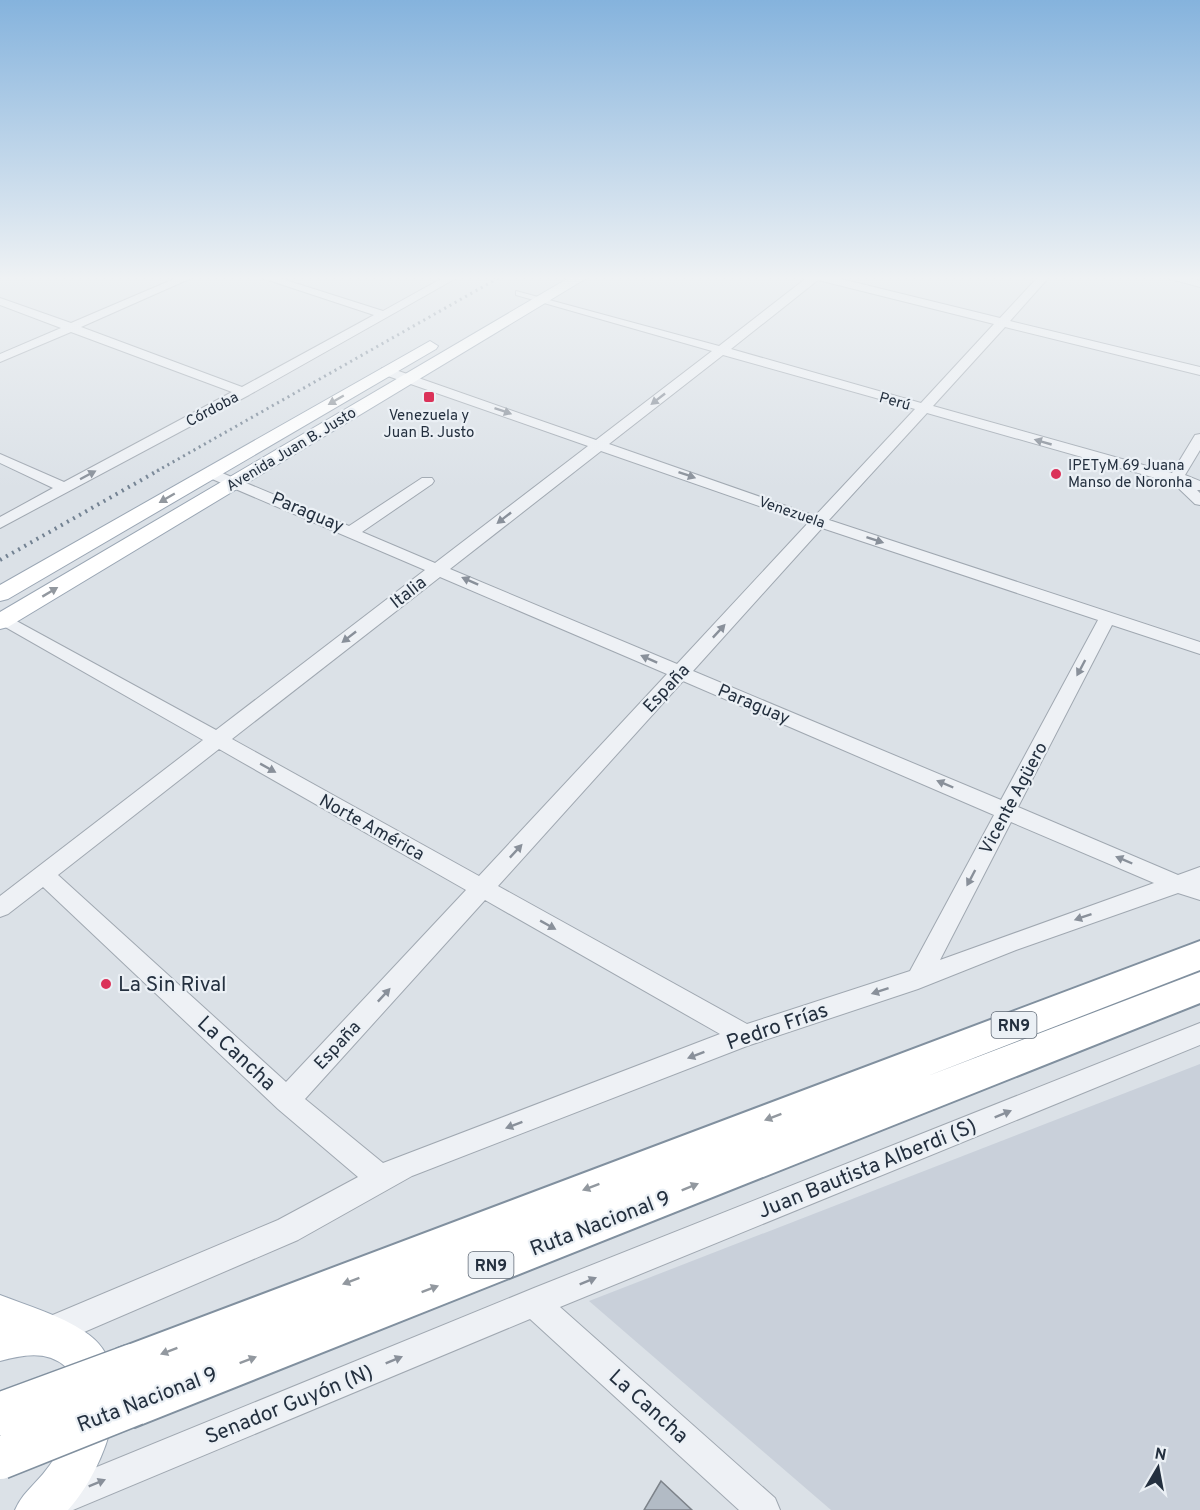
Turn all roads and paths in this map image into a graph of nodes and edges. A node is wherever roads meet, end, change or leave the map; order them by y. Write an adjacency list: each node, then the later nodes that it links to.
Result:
1 (27, 346): 11 (street)
2 (124, 346): 15 (street)
3 (327, 346): 15 (street, Córdoba)
4 (429, 346): 12 (main road, Avenida Juan B. Justo)
5 (463, 346): 14 (main road, Avenida Juan B. Justo)
6 (708, 346): 10 (street, Perú)
7 (726, 346): 10 (street, Italia)
8 (981, 346): 16 (street, España)
9 (1096, 346): 13 (street)
10 (721, 350): 16 (street, Perú); 18 (street, Italia, one-way to 18)
11 (0, 358)
12 (386, 371): 14 (street, Venezuela); 20 (main road, Avenida Juan B. Justo, one-way to 20)
13 (1200, 371)
14 (408, 379): 18 (street, Venezuela, one-way to 18); 23 (main road, Avenida Juan B. Justo)
15 (244, 392): 25 (street, Córdoba, one-way to 15)
16 (924, 409): 21 (street, Perú, one-way to 16); 27 (street, España)
17 (1200, 438): 21 (street)
18 (600, 444): 27 (street, Venezuela, one-way to 27); 30 (street, Italia, one-way to 30)
19 (0, 458): 25 (street)
20 (210, 473): 23 (street, Paraguay); 31 (main road, Avenida Juan B. Justo, one-way to 31)
21 (1178, 480): 24 (street, Perú); 26 (street)
22 (428, 481): 29 (street)
23 (236, 482): 29 (street, Paraguay); 33 (main road, Avenida Juan B. Justo, one-way to 23)
24 (1200, 486)
25 (64, 488): 28 (street, Córdoba)
26 (1200, 501)
27 (819, 522): 32 (street, Venezuela, one-way to 32); 35 (street, España, one-way to 27)
28 (0, 523)
29 (352, 531): 30 (street, Paraguay)
30 (439, 568): 35 (street, Paraguay, one-way to 30); 36 (street, Italia, one-way to 36)
31 (0, 594)
32 (1108, 616): 34 (street, Venezuela); 37 (street, Vicente Agüero, one-way to 37)
33 (2, 620): 36 (street, Norte América)
34 (1200, 648)
35 (680, 673): 37 (street, Paraguay, one-way to 35); 40 (street, España, one-way to 35)
36 (217, 739): 38 (street, Italia); 40 (street, Norte América, one-way to 40)
37 (1007, 810): 39 (street, Paraguay, one-way to 37); 43 (street, Vicente Agüero, one-way to 43)
38 (43, 874): 41 (street, Italia); 47 (street, La Cancha)
39 (1193, 884): 43 (street, Pedro Frías, one-way to 43)
40 (482, 888): 46 (street, Norte América, one-way to 46); 47 (street, España, one-way to 40)
41 (0, 908)
42 (1200, 954): 53 (highway, Ruta Nacional 9 / RN9, one-way to 53)
43 (918, 979): 46 (street, Pedro Frías, one-way to 46)
44 (1200, 987): 53 (highway, Ruta Nacional 9 / RN9, one-way to 44)
45 (1200, 1034): 49 (street, Juan Bautista Alberdi (S), one-way to 45)
46 (745, 1036): 48 (street, Pedro Frías, one-way to 48)
47 (287, 1100): 48 (street, La Cancha)
48 (381, 1179): 51 (street)
49 (534, 1303): 56 (street, Senador Guyón (N), one-way to 49); 57 (street, La Cancha)
50 (0, 1314): 51 (main road)
51 (45, 1334): 52 (main road); 56 (main road)
52 (0, 1341)
53 (134, 1384): 54 (highway, Ruta Nacional 9 / RN9, bridge); 55 (highway, Ruta Nacional 9 / RN9, bridge)
54 (0, 1414)
55 (0, 1458)
56 (41, 1508)
57 (763, 1510)

